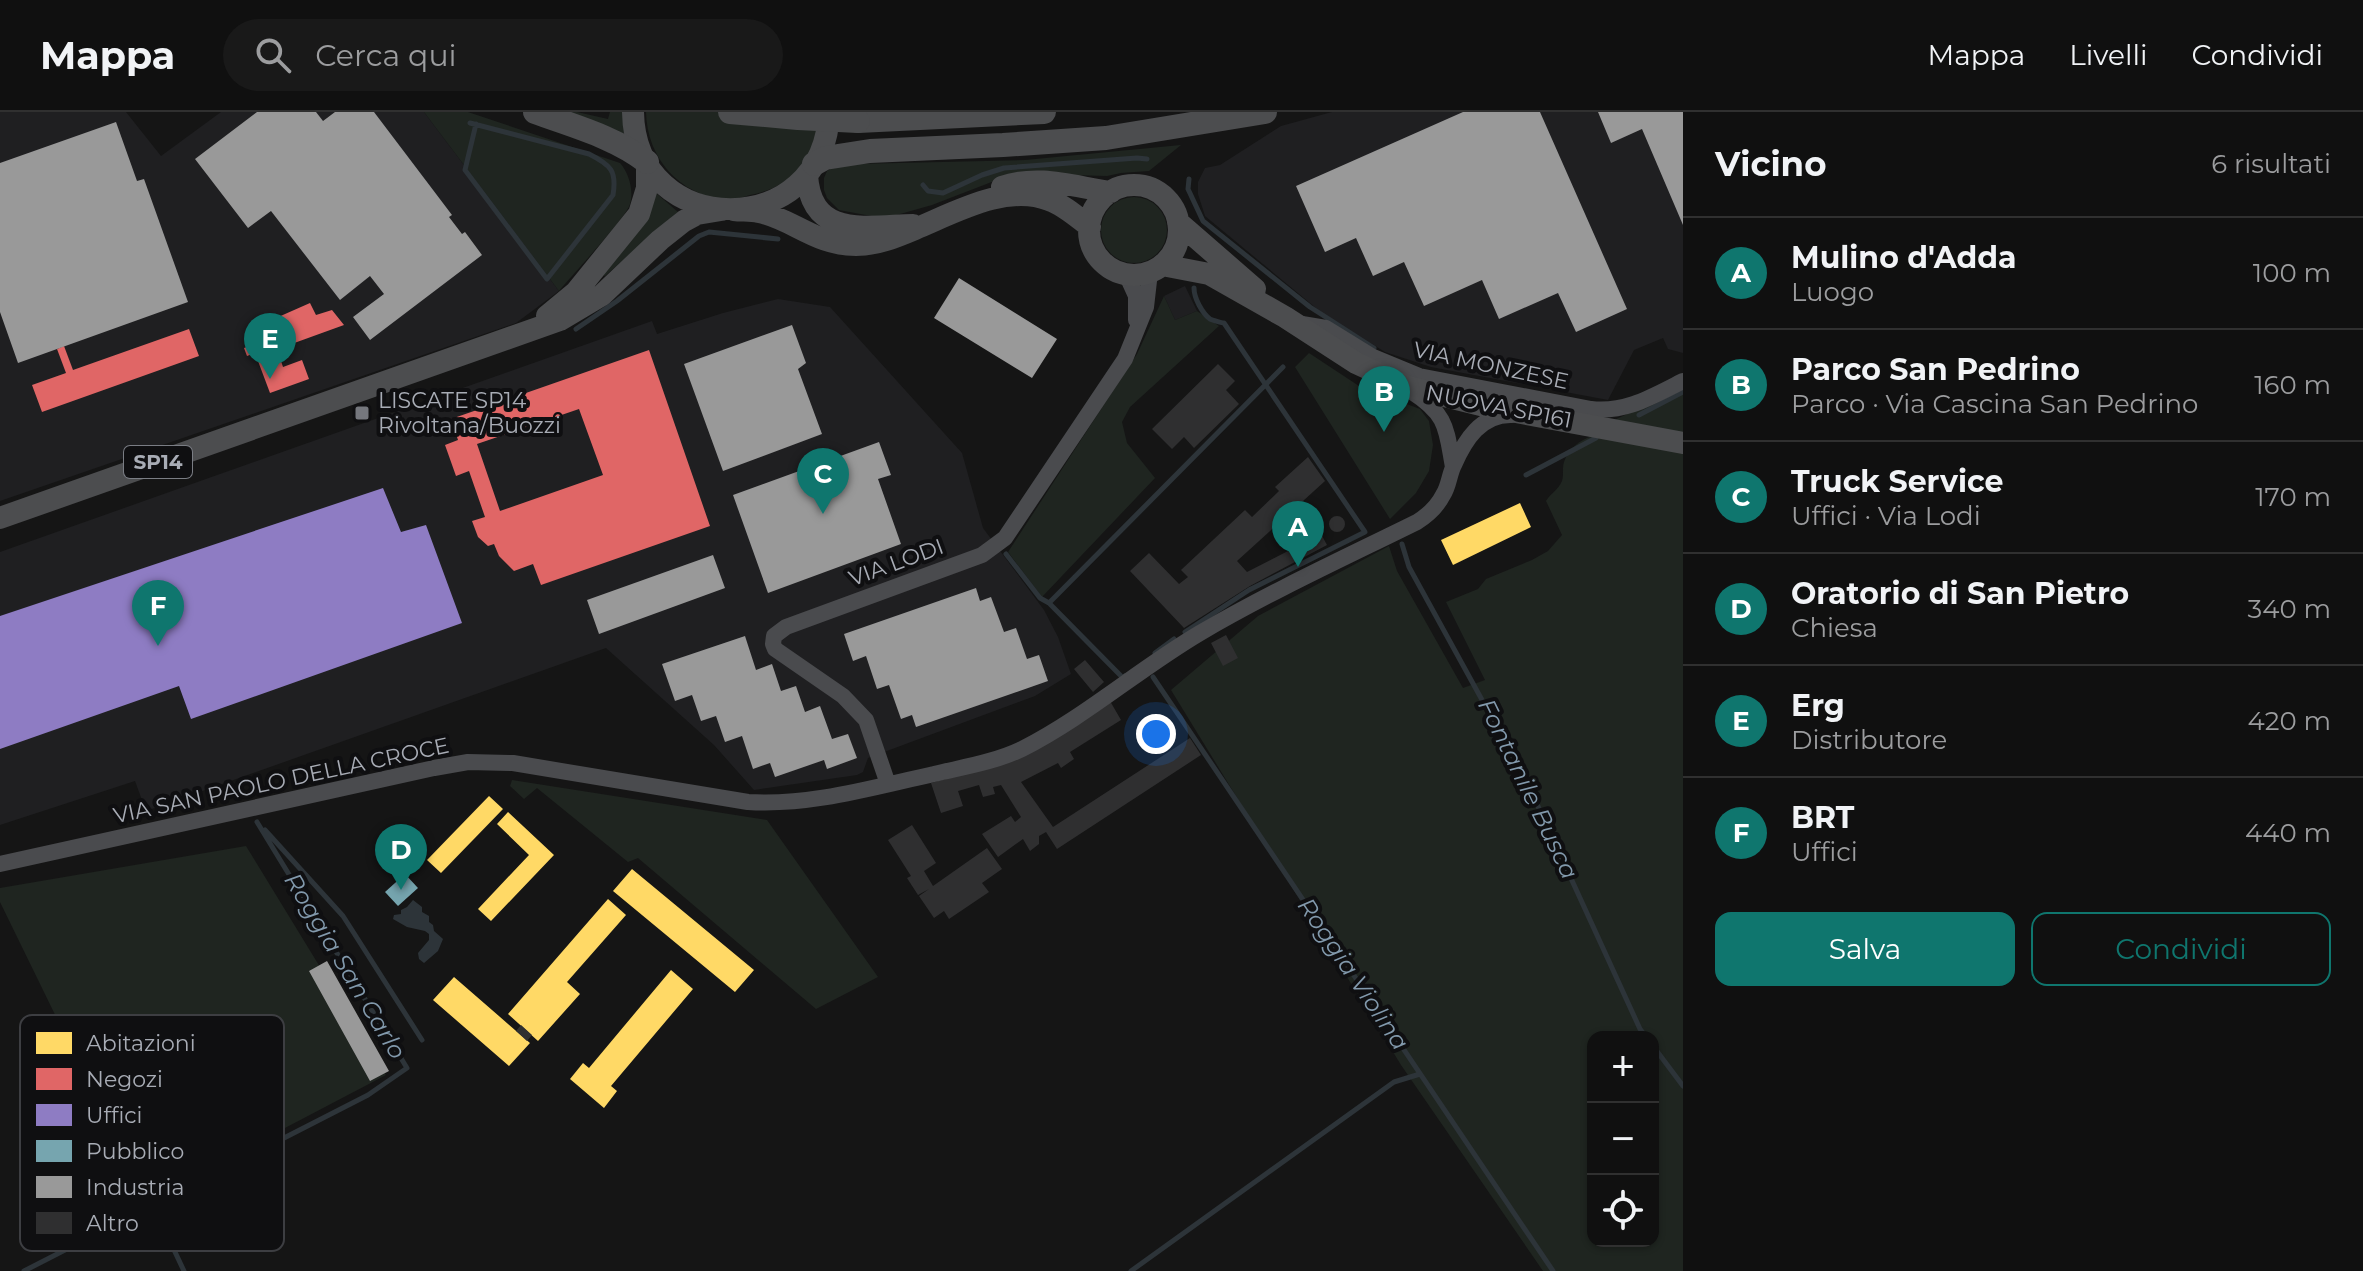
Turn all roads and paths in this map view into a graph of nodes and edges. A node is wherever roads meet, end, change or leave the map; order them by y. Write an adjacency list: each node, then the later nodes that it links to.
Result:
1 (535, 112): 7 (highway)
2 (633, 112): 7 (main road)
3 (730, 112): 5 (highway, bridge)
4 (829, 112): 8 (main road)
5 (1044, 112)
6 (1265, 112): 8 (highway)
7 (647, 162): 11 (main road, NUOVA SP161); 18 (main road, SP14)
8 (810, 169): 11 (main road); 13 (main road, NUOVA SP161)
9 (1111, 192): 10 (main road, NUOVA SP161); 12 (main road, NUOVA SP161); 14 (main road)
10 (970, 206): 13 (main road, NUOVA SP161); 14 (main road, NUOVA SP161)
11 (728, 210): 13 (main road, NUOVA SP161); 18 (main road, SP14)
12 (1178, 222): 15 (main road); 17 (main road, NUOVA SP161)
13 (927, 224)
14 (1090, 227): 16 (main road)
15 (1156, 269): 16 (main road, NUOVA SP161); 17 (main road, NUOVA SP161); 19 (street, VIA LODI)
16 (1126, 274): 19 (street, VIA LODI)
17 (1289, 320): 20 (street, VIA MONZESE); 21 (main road, NUOVA SP161)
18 (516, 336): 25 (main road, SP14)
19 (1130, 349): 26 (street, VIA LODI)
20 (1683, 381)
21 (1397, 383): 22 (main road, NUOVA SP161); 24 (street)
22 (1545, 417): 23 (main road, NUOVA SP161); 24 (street, VIA SAN PAOLO DELLA CROCE)
23 (1683, 443)
24 (1453, 467): 26 (street, VIA SAN PAOLO DELLA CROCE)
25 (0, 518)
26 (888, 784): 27 (street, VIA SAN PAOLO DELLA CROCE)
27 (0, 864)

